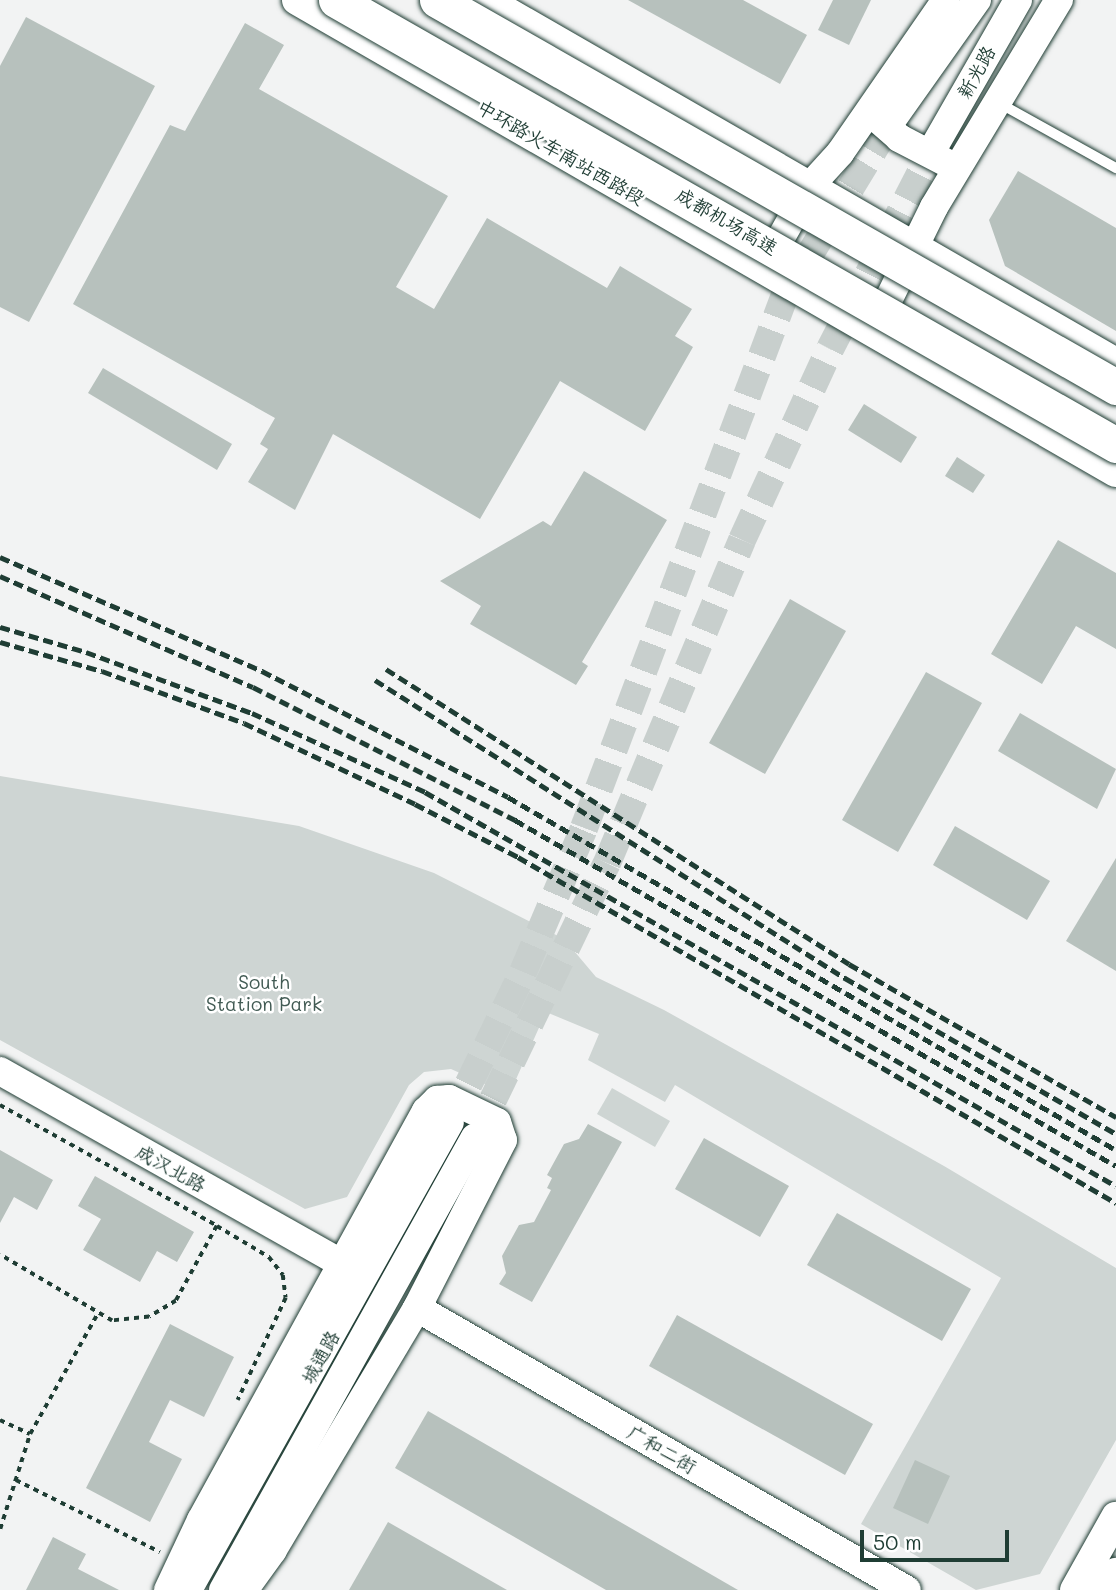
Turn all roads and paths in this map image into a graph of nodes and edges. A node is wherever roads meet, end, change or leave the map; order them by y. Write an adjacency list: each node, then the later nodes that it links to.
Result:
1 (297, 0): 16 (main road, 中环路火车南站西路段)
2 (336, 0): 20 (highway, 成都机场高速, bridge)
3 (437, 0): 19 (highway, bridge)
4 (486, 0): 14 (main road)
5 (946, 0): 10 (main road)
6 (977, 0): 10 (main road)
7 (1018, 0): 11 (main road, 新光路)
8 (1059, 0): 9 (main road)
9 (996, 101): 12 (main road); 13 (lane)
10 (881, 115): 12 (main road); 14 (main road)
11 (935, 145)
12 (959, 168): 15 (main road)
13 (1116, 168)
14 (810, 186): 15 (main road); 16 (main road)
15 (917, 249): 17 (main road); 18 (main road)
16 (763, 269): 17 (main road, 中环路火车南站西路段)
17 (873, 332): 21 (main road, 中环路火车南站西路段)
18 (1116, 363)
19 (1116, 387)
20 (1116, 445)
21 (1116, 472)
22 (0, 1071): 28 (main road, 成汉北路)
23 (0, 1105): 26 (path)
24 (450, 1122): 39 (main road, 城通路)
25 (475, 1138): 40 (main road, 城通路)
26 (217, 1226): 29 (path); 31 (path)
27 (0, 1255): 31 (path)
28 (342, 1264): 30 (main road); 38 (main road)
29 (283, 1275)
30 (417, 1308): 41 (main road); 42 (main road, 广和二街)
31 (98, 1313): 33 (path)
32 (0, 1420): 33 (path)
33 (30, 1434): 34 (path)
34 (16, 1480): 36 (path); 38 (path)
35 (1116, 1517): 43 (main road)
36 (0, 1529)
37 (1116, 1573): 44 (main road)
38 (162, 1578)
39 (188, 1590)
40 (223, 1590)
41 (243, 1590)
42 (907, 1590)
43 (1074, 1590)
44 (1106, 1590)

